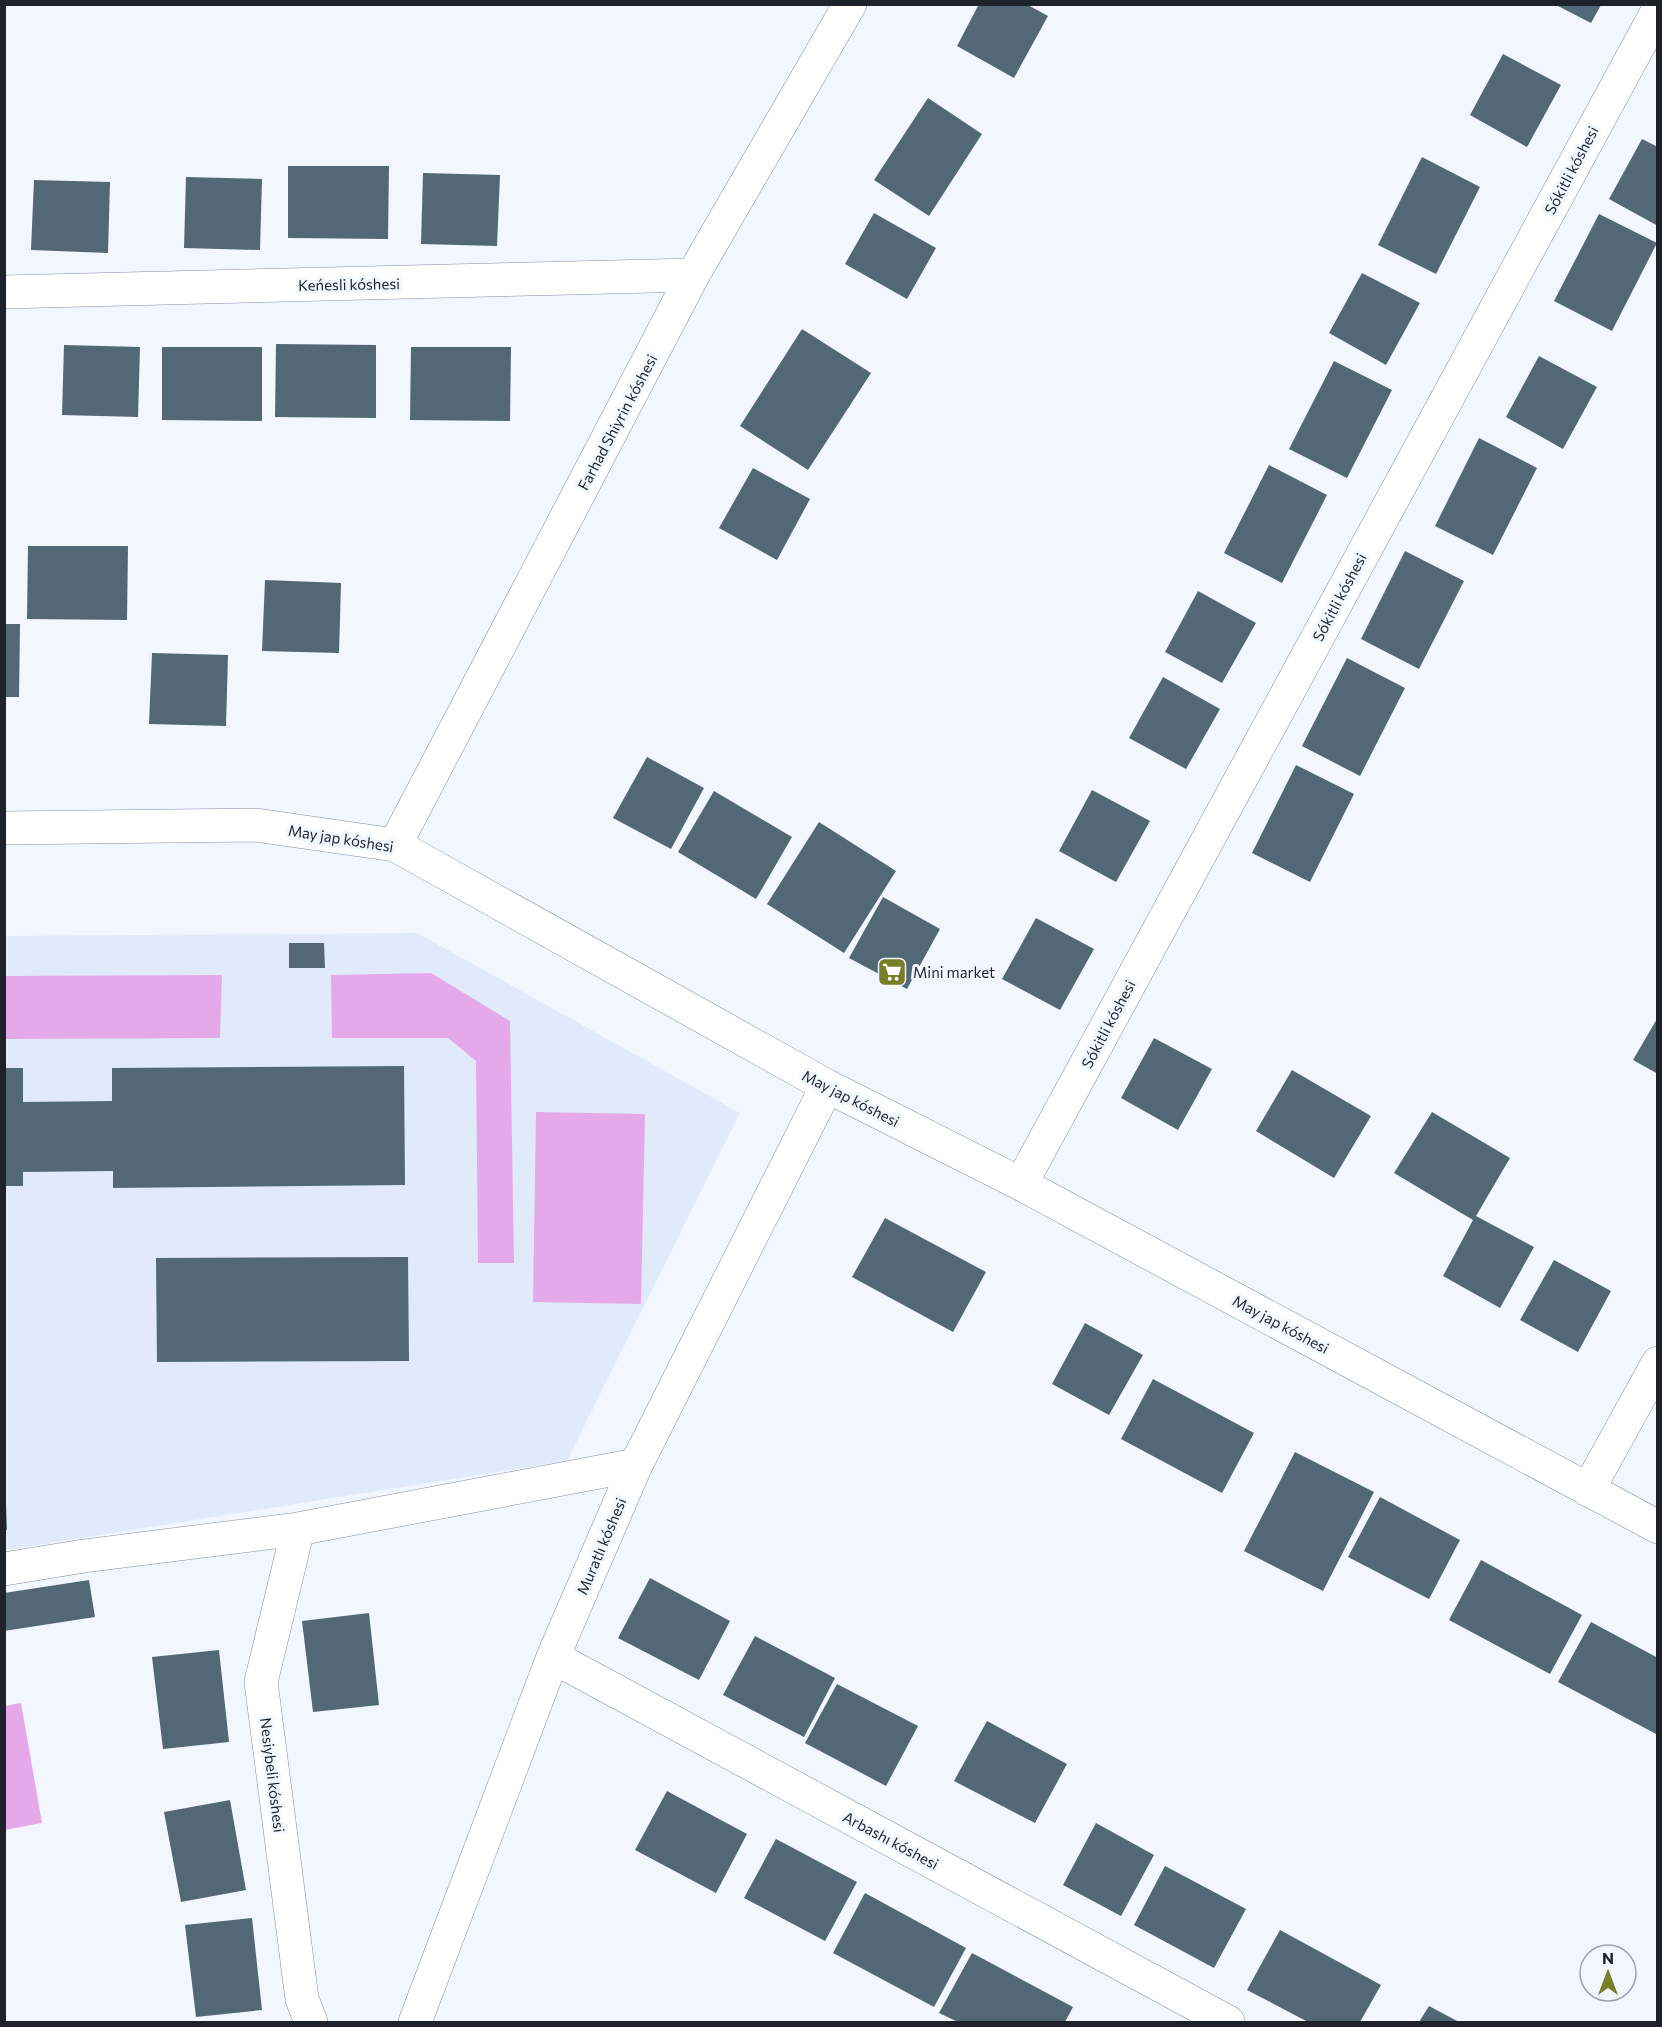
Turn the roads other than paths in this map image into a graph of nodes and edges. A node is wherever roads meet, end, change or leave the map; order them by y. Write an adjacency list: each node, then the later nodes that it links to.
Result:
1 (850, 4): 3 (street, Farhad Shiyrin kóshesi)
2 (1658, 10): 8 (street, Sókitli kóshesi)
3 (693, 275): 4 (street, Keńesli kóshesi); 6 (street, Farhad Shiyrin kóshesi)
4 (4, 292)
5 (4, 828): 6 (street, May jap kóshesi)
6 (395, 845): 7 (street, May jap kóshesi)
7 (827, 1086): 8 (street, May jap kóshesi); 10 (street, Muratlı kóshesi)
8 (1021, 1184): 11 (street, May jap kóshesi)
9 (1658, 1363): 11 (street)
10 (636, 1465): 13 (street); 15 (street, Muratlı kóshesi)
11 (1588, 1490): 12 (street, May jap kóshesi)
12 (1658, 1527)
13 (298, 1529): 14 (street); 16 (street, Nesiybeli kóshesi)
14 (4, 1569)
15 (553, 1657): 17 (street, Muratlı kóshesi); 18 (street, Arbashı kóshesi)
16 (311, 2022)
17 (415, 2022)
18 (1228, 2022)

